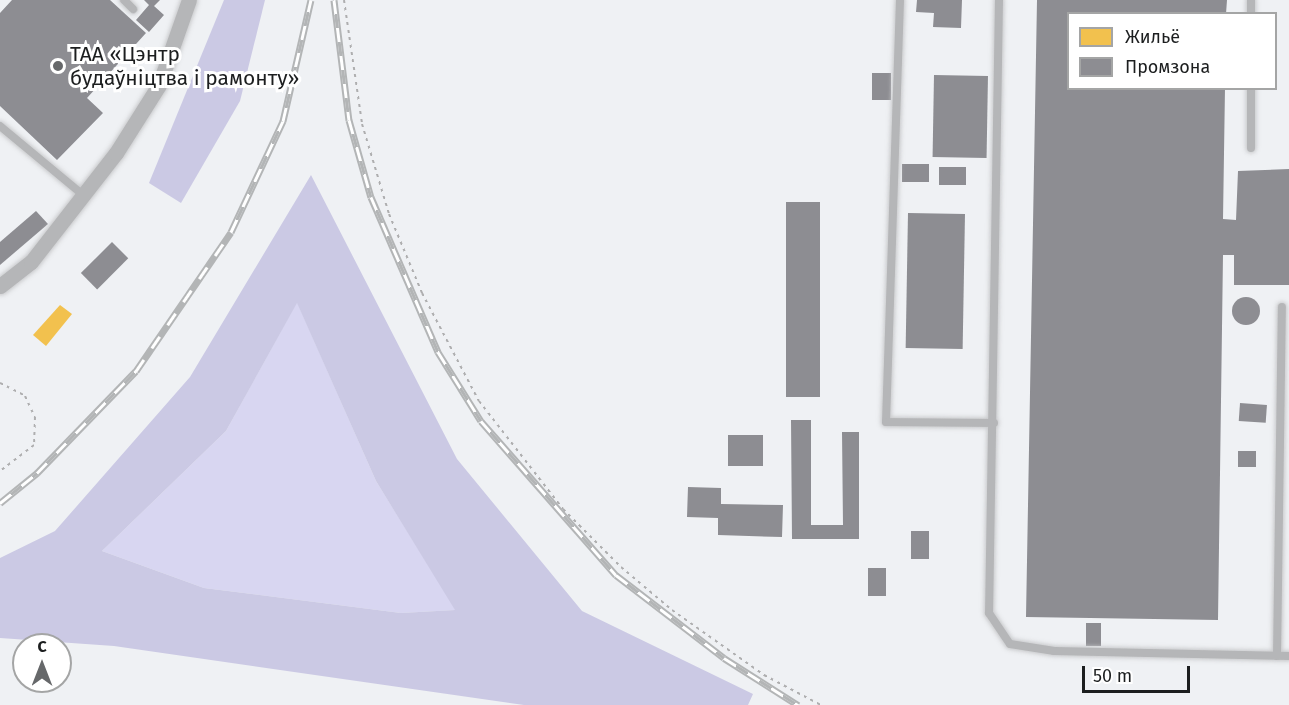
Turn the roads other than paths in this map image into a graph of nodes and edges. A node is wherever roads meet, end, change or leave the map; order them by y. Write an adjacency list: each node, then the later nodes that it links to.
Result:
1 (124, 0): 5 (lane)
2 (189, 0): 9 (street)
3 (900, 0): 12 (lane)
4 (999, 0): 12 (lane)
5 (133, 9)
6 (1251, 90): 8 (lane)
7 (0, 126): 9 (lane)
8 (1251, 148)
9 (83, 195): 10 (street)
10 (0, 286)
11 (1282, 307): 13 (lane)
12 (994, 423): 13 (lane)
13 (1277, 656): 14 (lane)
14 (1289, 656)

